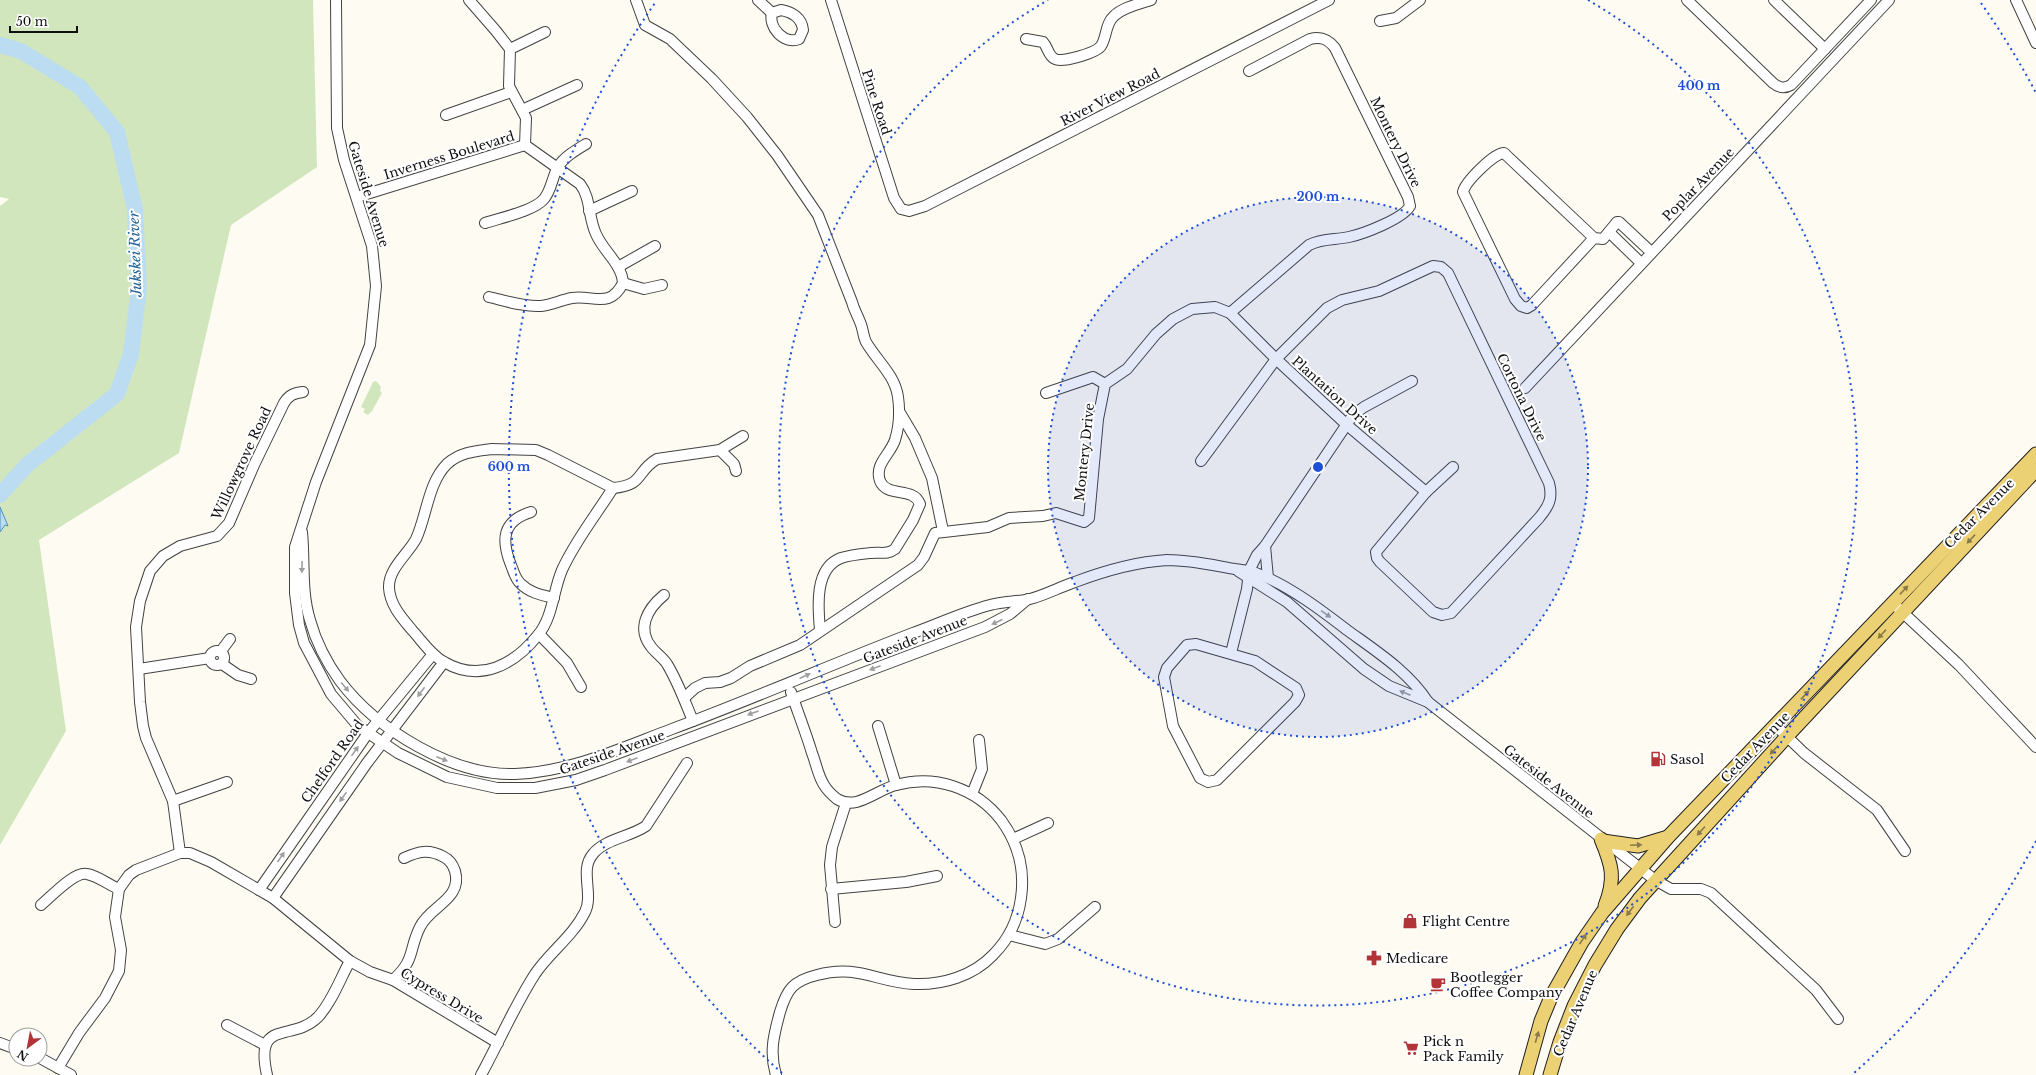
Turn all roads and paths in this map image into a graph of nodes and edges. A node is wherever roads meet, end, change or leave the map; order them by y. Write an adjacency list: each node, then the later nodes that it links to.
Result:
1 (336, 0): 30 (street, Gateside Avenue)
2 (469, 0): 20 (street)
3 (636, 0): 50 (street)
4 (758, 0): 14 (street)
5 (831, 0): 31 (street, Pine Road)
6 (1151, 0): 17 (street)
7 (1329, 0): 31 (street, River View Road)
8 (1420, 0): 15 (street)
9 (1687, 0): 19 (street)
10 (1774, 0): 19 (street)
11 (1889, 0): 37 (street, Poplar Avenue)
12 (2016, 0): 18 (street)
13 (1865, 2): 19 (street)
14 (772, 13)
15 (1380, 21)
16 (545, 32): 20 (street)
17 (1026, 39)
18 (2036, 43)
19 (1825, 49)
20 (510, 50): 23 (street)
21 (1249, 71): 43 (street, Montery Drive)
22 (577, 84): 24 (street)
23 (511, 92): 24 (street); 25 (street)
24 (522, 110): 27 (street)
25 (446, 115)
26 (586, 144): 28 (street)
27 (525, 145): 28 (street); 30 (street, Inverness Boulevard)
28 (557, 168): 32 (street); 33 (street)
29 (632, 192): 32 (street)
30 (357, 197): 62 (street, Gateside Avenue)
31 (901, 209)
32 (589, 211): 39 (street)
33 (485, 223)
34 (1609, 232): 35 (street); 37 (street); 38 (street)
35 (1594, 238): 35 (street)
36 (655, 246): 39 (street)
37 (1651, 252): 38 (street, Poplar Avenue)
38 (1641, 263): 47 (street, Poplar Avenue)
39 (618, 267): 40 (street)
40 (623, 283): 41 (street); 42 (street)
41 (662, 285)
42 (489, 297)
43 (1230, 313): 44 (street, Plantation Drive); 46 (street)
44 (1276, 359): 51 (street, Plantation Drive); 55 (street, Cortona Drive); 60 (street, Cortona Drive)
45 (1412, 382): 51 (street)
46 (1105, 384): 49 (street); 63 (street, Montery Drive)
47 (1526, 388)
48 (303, 392): 81 (street, Willowgrove Road)
49 (1046, 393)
50 (899, 411): 63 (street); 72 (street)
51 (1347, 425): 60 (street, Plantation Drive); 64 (street)
52 (743, 436): 53 (street)
53 (720, 450): 57 (street); 59 (street)
54 (2036, 454): 70 (main road, Cedar Avenue, one-way to 54)
55 (1201, 461)
56 (1453, 467): 60 (street, Cortona Drive)
57 (736, 470)
58 (2036, 470): 71 (main road, Cedar Avenue, one-way to 71)
59 (612, 488): 68 (street); 77 (street)
60 (1426, 492)
61 (531, 512): 68 (street)
62 (301, 528): 90 (street, Gateside Avenue, one-way to 90); 95 (street, Gateside Avenue)
63 (943, 531): 72 (street)
64 (1265, 546): 65 (street); 66 (street)
65 (1248, 574): 66 (street, Gateside Avenue); 69 (street, Gateside Avenue); 76 (street); 88 (street, Gateside Avenue, one-way to 65)
66 (1268, 578): 88 (street, Gateside Avenue, one-way to 88)
67 (664, 595): 85 (street)
68 (554, 598): 73 (street)
69 (1028, 599): 83 (street, Gateside Avenue, one-way to 69); 86 (street, Gateside Avenue, one-way to 86)
70 (1892, 603): 71 (street); 93 (main road, Cedar Avenue, one-way to 70)
71 (1903, 612): 96 (main road, Cedar Avenue, one-way to 96); 99 (street)
72 (820, 630): 85 (street)
73 (539, 634): 79 (street); 84 (street)
74 (230, 639): 75 (street)
75 (221, 651): 78 (street); 80 (street)
76 (1231, 653): 76 (street)
77 (433, 654): 79 (street); 87 (street, Chelford Road)
78 (210, 658): 80 (street); 81 (street)
79 (444, 662): 89 (street, one-way to 89)
80 (222, 664): 82 (street)
81 (139, 669): 104 (street, Willowgrove Road)
82 (251, 679)
83 (788, 684): 86 (street); 91 (street, Gateside Avenue)
84 (581, 687)
85 (684, 698): 91 (street)
86 (793, 698): 98 (street, Gateside Avenue, one-way to 98); 105 (street)
87 (396, 700): 89 (street); 90 (street, Chelford Road)
88 (1428, 702): 109 (street, Gateside Avenue)
89 (408, 710): 94 (street)
90 (379, 719): 94 (street, Gateside Avenue); 95 (street, Chelford Road)
91 (693, 721): 94 (street, Gateside Avenue, one-way to 91)
92 (878, 726): 102 (street)
93 (1776, 726): 96 (street); 107 (main road, Cedar Avenue)
94 (393, 730): 98 (street)
95 (368, 733): 98 (street, Gateside Avenue); 118 (street, Chelford Road, one-way to 95)
96 (1786, 737): 110 (street); 115 (main road, Cedar Avenue, one-way to 115)
97 (979, 740): 103 (street)
98 (383, 743): 119 (street, one-way to 119)
99 (2036, 747)
100 (687, 764): 129 (street)
101 (227, 782): 104 (street)
102 (896, 785): 103 (street); 105 (street)
103 (972, 794): 108 (street)
104 (173, 801): 111 (street, Willowgrove Road)
105 (846, 803): 116 (street)
106 (1048, 823): 108 (street)
107 (1668, 837): 109 (main road, one-way to 107); 113 (main road, Cedar Avenue)
108 (1013, 839): 124 (street)
109 (1602, 840): 113 (street, Gateside Avenue); 122 (main road)
110 (1905, 851)
111 (180, 853): 117 (street); 118 (street)
112 (404, 858): 126 (street)
113 (1640, 870): 115 (street, Gateside Avenue); 122 (main road, Cedar Avenue)
114 (937, 876): 116 (street)
115 (1655, 880): 127 (street, Gateside Avenue); 138 (main road, Cedar Avenue, one-way to 138)
116 (831, 889): 123 (street)
117 (119, 890): 120 (street); 132 (street)
118 (259, 890): 119 (street)
119 (273, 898): 125 (street)
120 (41, 905)
121 (1095, 907): 124 (street)
122 (1602, 913): 137 (main road, Cedar Avenue, one-way to 122)
123 (835, 922)
124 (1010, 935): 136 (street)
125 (350, 961): 126 (street, Cypress Drive); 130 (street)
126 (393, 980): 129 (street, Cypress Drive)
127 (1838, 1019)
128 (227, 1025): 130 (street)
129 (498, 1043): 135 (street)
130 (265, 1045): 134 (street)
131 (48, 1062): 132 (street)
132 (58, 1068): 133 (street)
133 (71, 1075)
134 (268, 1075)
135 (481, 1075)
136 (776, 1075)
137 (1526, 1075)
138 (1550, 1075)

